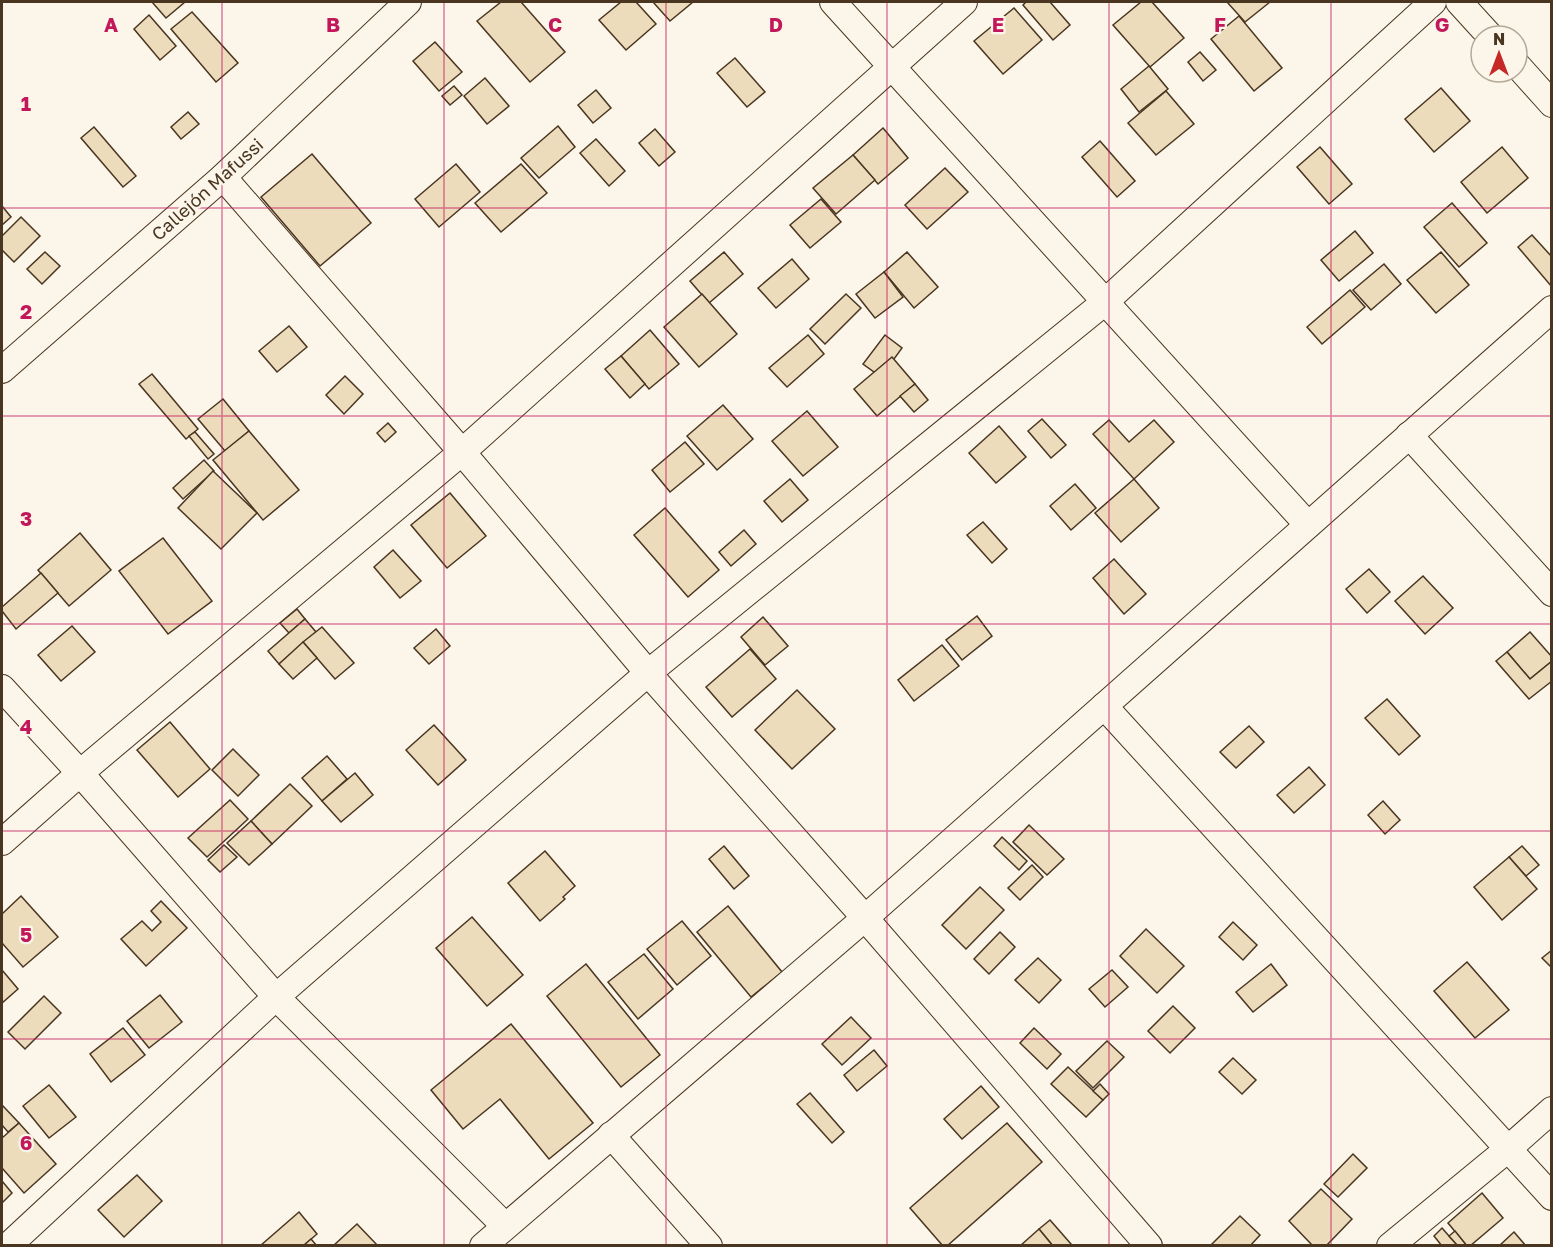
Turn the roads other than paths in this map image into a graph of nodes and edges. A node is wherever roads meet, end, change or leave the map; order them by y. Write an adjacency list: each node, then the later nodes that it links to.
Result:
1 (408, 2): 10 (street, Callejón Mafussi)
2 (833, 2): 7 (street)
3 (964, 2): 7 (street)
4 (1433, 2): 11 (street)
5 (1459, 2): 6 (street)
6 (1479, 24)
7 (892, 68): 11 (street); 15 (street)
8 (1529, 79): 9 (street)
9 (1551, 104)
10 (223, 177): 13 (street, Callejón Mafussi); 15 (street)
11 (1105, 302): 16 (street); 18 (street)
12 (1551, 309): 14 (street)
13 (2, 370)
14 (1410, 435): 16 (street); 17 (street)
15 (462, 452): 18 (street); 21 (street)
16 (1308, 525): 20 (street)
17 (1551, 593)
18 (648, 673): 23 (street); 24 (street)
19 (2, 688): 21 (street)
20 (1104, 706): 23 (street); 27 (street)
21 (80, 773): 22 (street); 24 (street)
22 (2, 842)
23 (865, 918): 26 (street); 33 (street)
24 (276, 997): 29 (street); 30 (street)
25 (1551, 1110): 27 (street)
26 (611, 1135): 29 (street); 32 (street)
27 (1508, 1149): 28 (street); 34 (street)
28 (1551, 1197)
29 (505, 1226): 31 (street)
30 (8, 1245)
31 (483, 1245)
32 (709, 1245)
33 (1149, 1245)
34 (1390, 1245)

